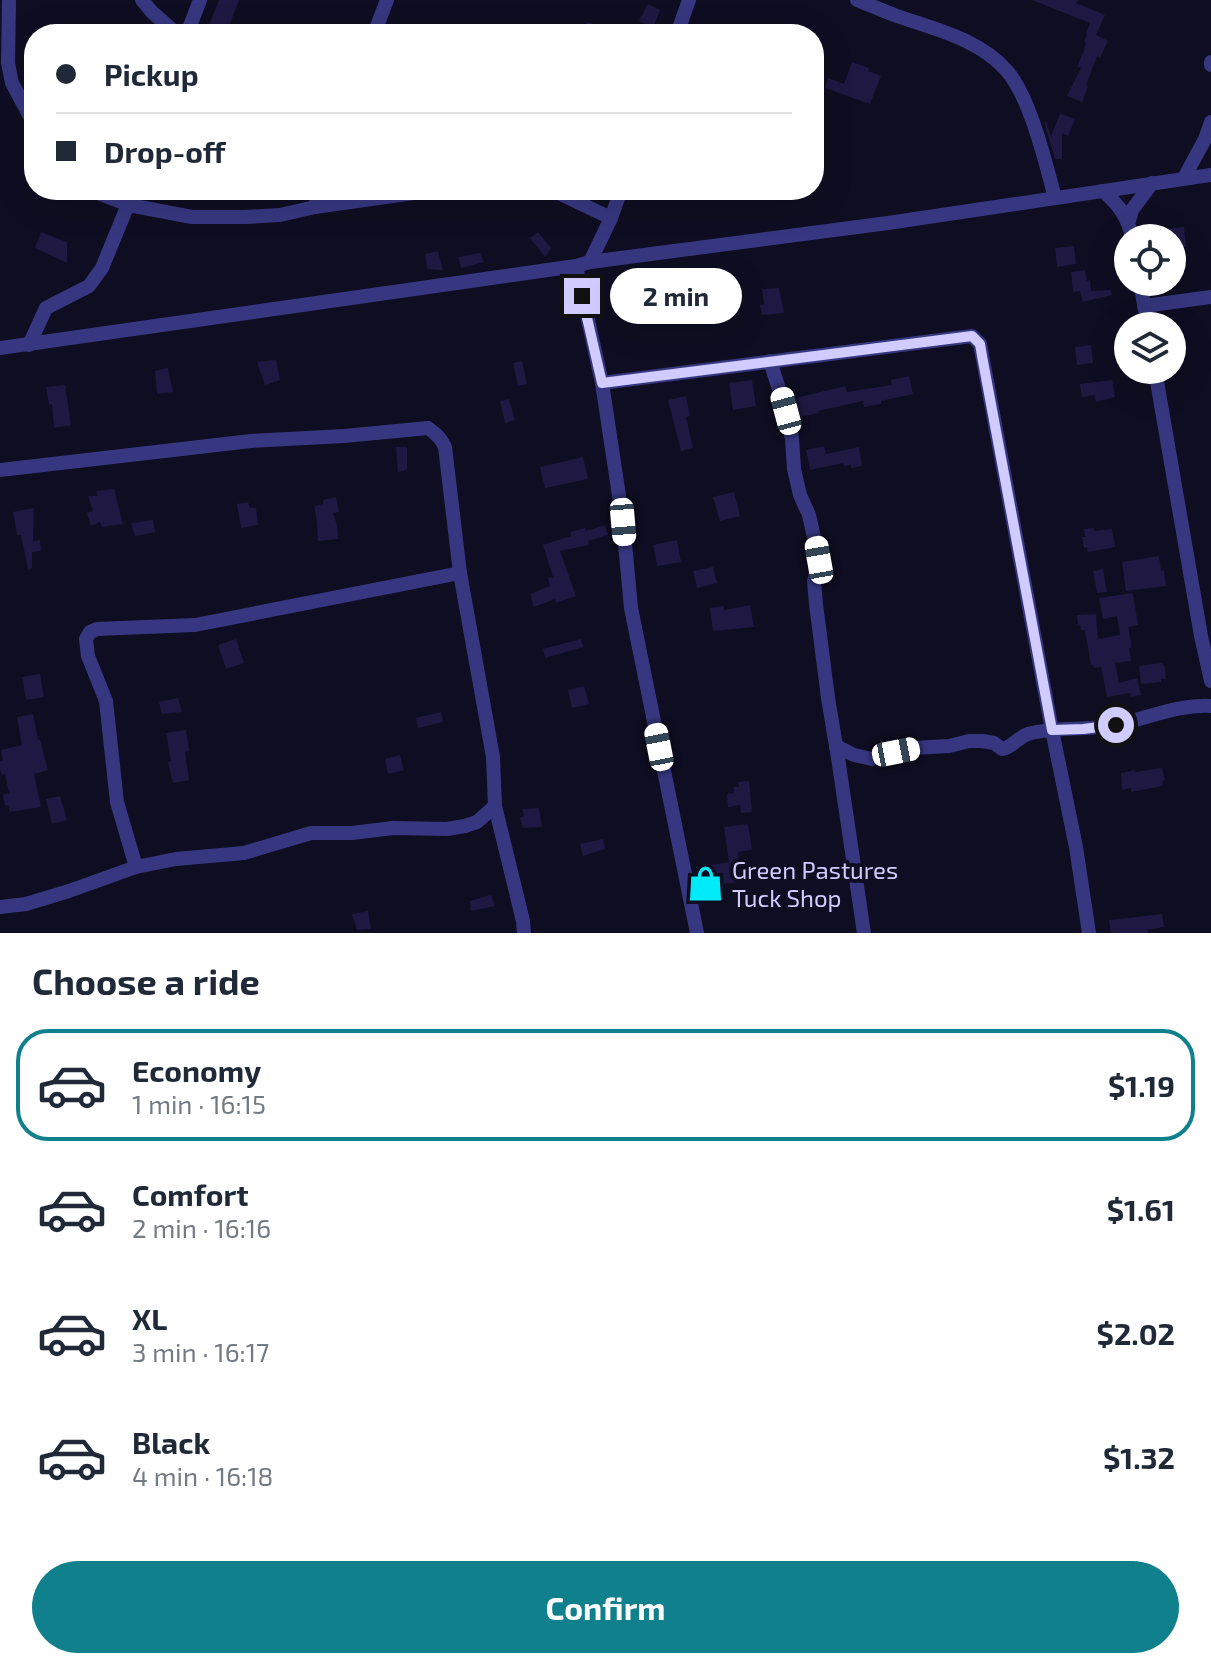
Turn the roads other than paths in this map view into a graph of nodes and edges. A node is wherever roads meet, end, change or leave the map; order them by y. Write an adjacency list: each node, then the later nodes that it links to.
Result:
1 (9, 0): 11 (street)
2 (142, 0): 7 (street)
3 (200, 0): 8 (street)
4 (387, 0): 9 (street)
5 (689, 0): 10 (street)
6 (857, 0): 17 (street)
7 (166, 24)
8 (191, 24)
9 (378, 24)
10 (681, 24)
11 (24, 105)
12 (1211, 122): 14 (street)
13 (1211, 175): 14 (street)
14 (1184, 178): 15 (street)
15 (1152, 183): 16 (street); 27 (street)
16 (1103, 191): 17 (street); 27 (street)
17 (1055, 198): 29 (street)
18 (116, 200): 24 (street)
19 (131, 200): 24 (street)
20 (317, 200): 25 (street)
21 (364, 200): 25 (street)
22 (573, 200): 26 (street)
23 (617, 200): 26 (street)
24 (129, 205): 25 (street); 34 (street)
25 (315, 207)
26 (611, 218): 29 (street)
27 (1129, 221): 28 (street)
28 (1130, 224)
29 (583, 264): 34 (street); 37 (street)
30 (1142, 296): 32 (street)
31 (1211, 297): 32 (street)
32 (1144, 306): 33 (street)
33 (1145, 312)
34 (29, 345): 35 (street)
35 (0, 348)
36 (770, 361): 37 (street); 43 (street); 44 (street)
37 (602, 383): 49 (street)
38 (1157, 384): 41 (street)
39 (0, 470): 40 (street)
40 (460, 573): 45 (street); 46 (street)
41 (1211, 681)
42 (1211, 706): 43 (street)
43 (1052, 730): 44 (street); 51 (street)
44 (836, 746): 50 (street)
45 (495, 806): 46 (street); 48 (street)
46 (136, 867): 47 (street)
47 (0, 907)
48 (524, 933)
49 (697, 933)
50 (864, 933)
51 (1089, 933)

